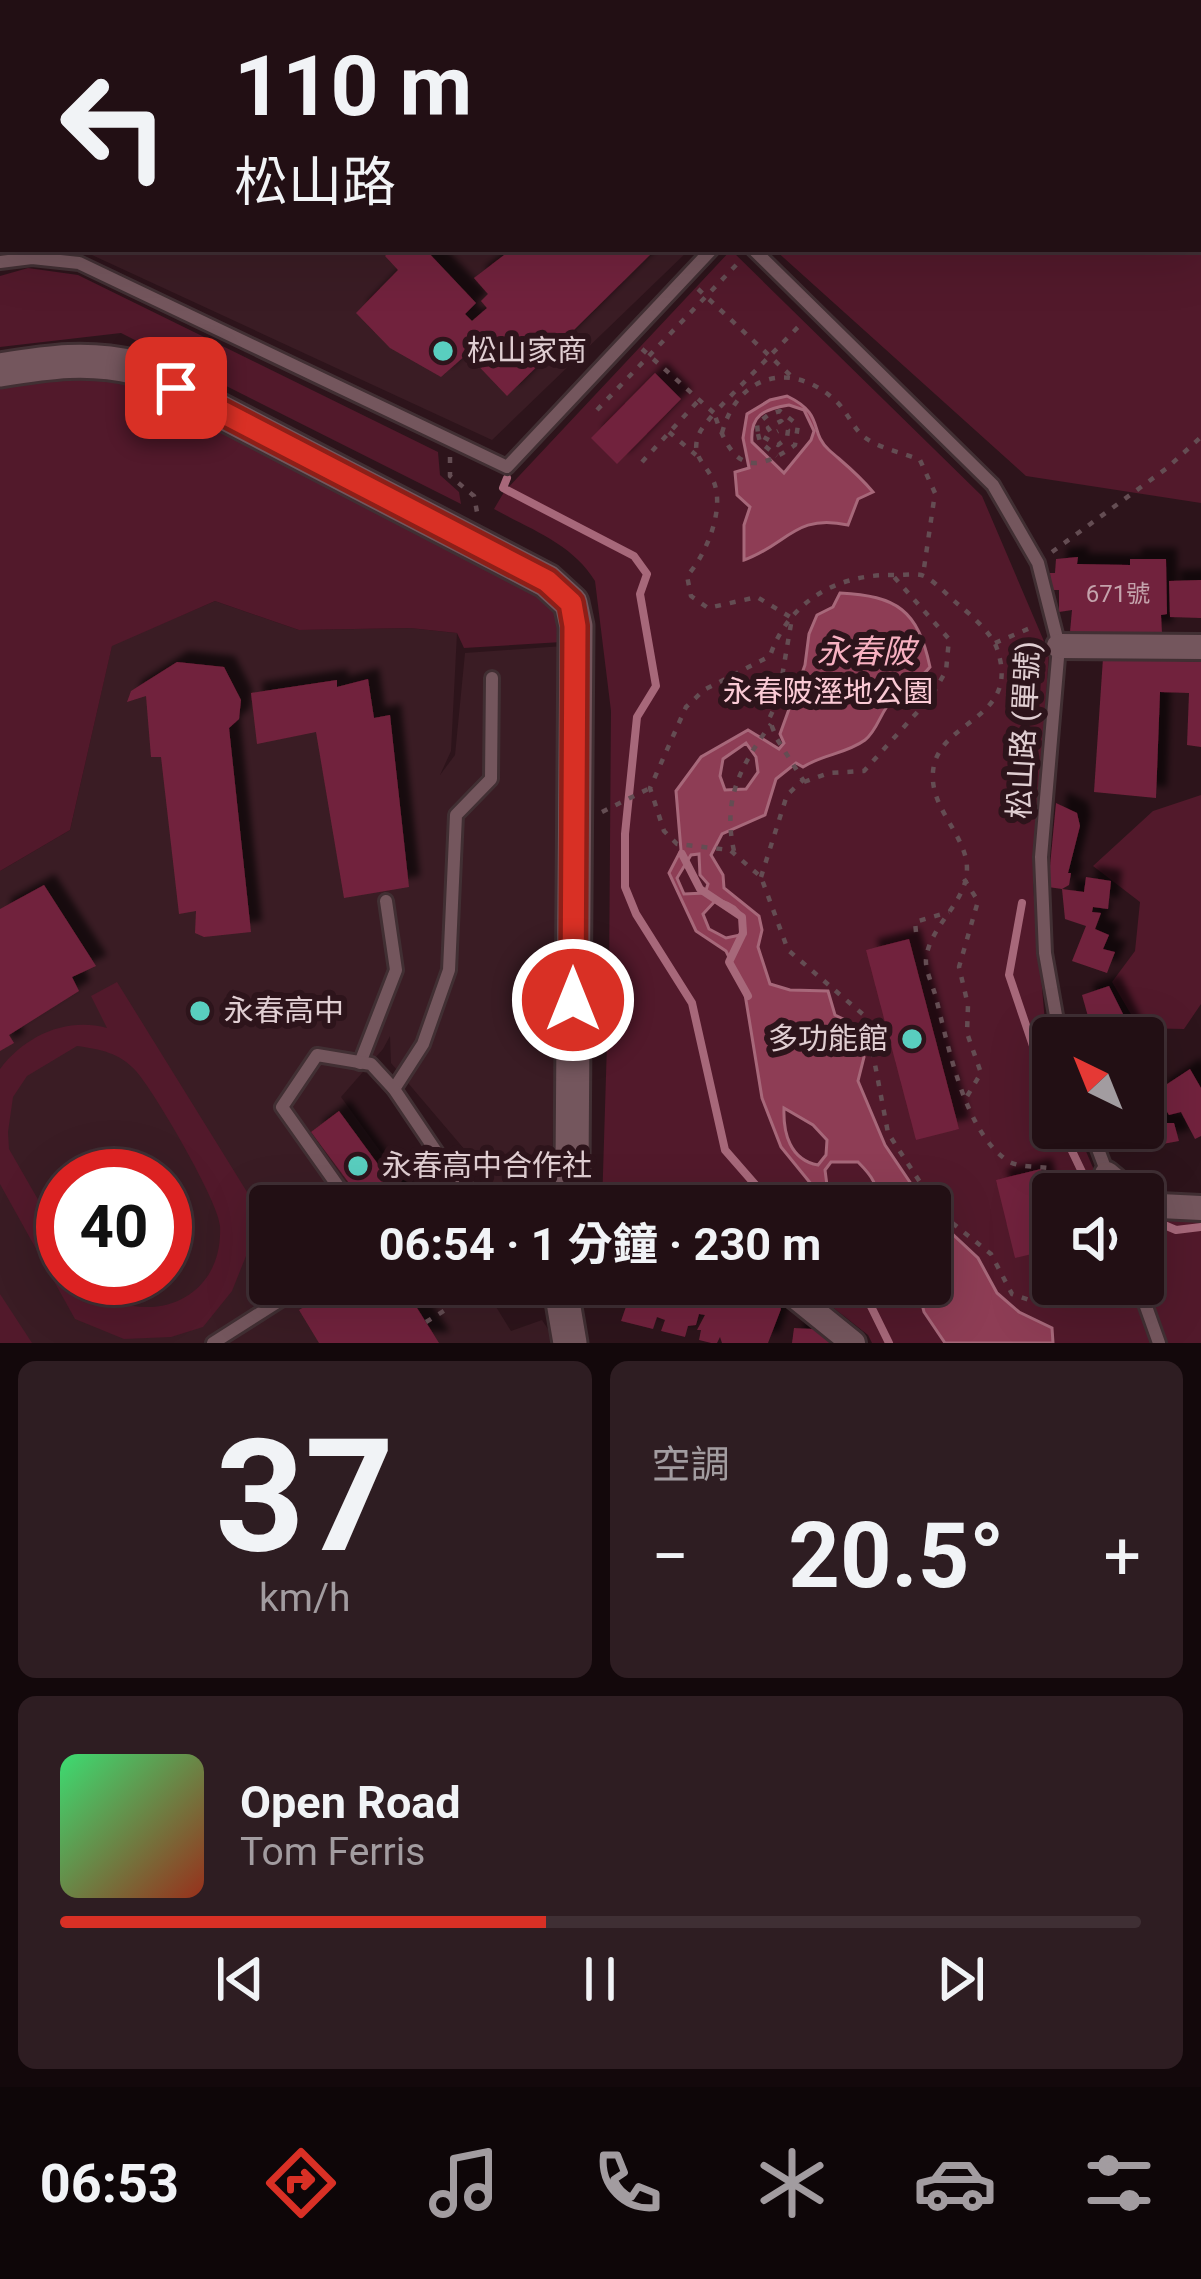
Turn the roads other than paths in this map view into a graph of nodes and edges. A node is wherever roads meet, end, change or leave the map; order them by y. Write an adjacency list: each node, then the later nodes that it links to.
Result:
1 (709, 252): 3 (lane)
2 (755, 252): 5 (lane, 松山路 (單號))
3 (0, 262)
4 (0, 370): 14 (street)
5 (1059, 646): 6 (street); 9 (lane, 松山路 (單號))
6 (1201, 647)
7 (493, 678): 11 (lane)
8 (386, 901): 10 (lane)
9 (1057, 1017)
10 (360, 1063): 11 (lane); 12 (lane)
11 (394, 1088): 13 (lane)
12 (337, 1185)
13 (463, 1185)
14 (568, 1185)
15 (1164, 1206): 16 (street)
16 (1201, 1208)
17 (273, 1305): 21 (lane)
18 (564, 1305): 22 (street)
19 (806, 1305): 23 (street)
20 (1145, 1305): 24 (lane)
21 (213, 1343)
22 (570, 1343)
23 (853, 1343)
24 (1159, 1343)

